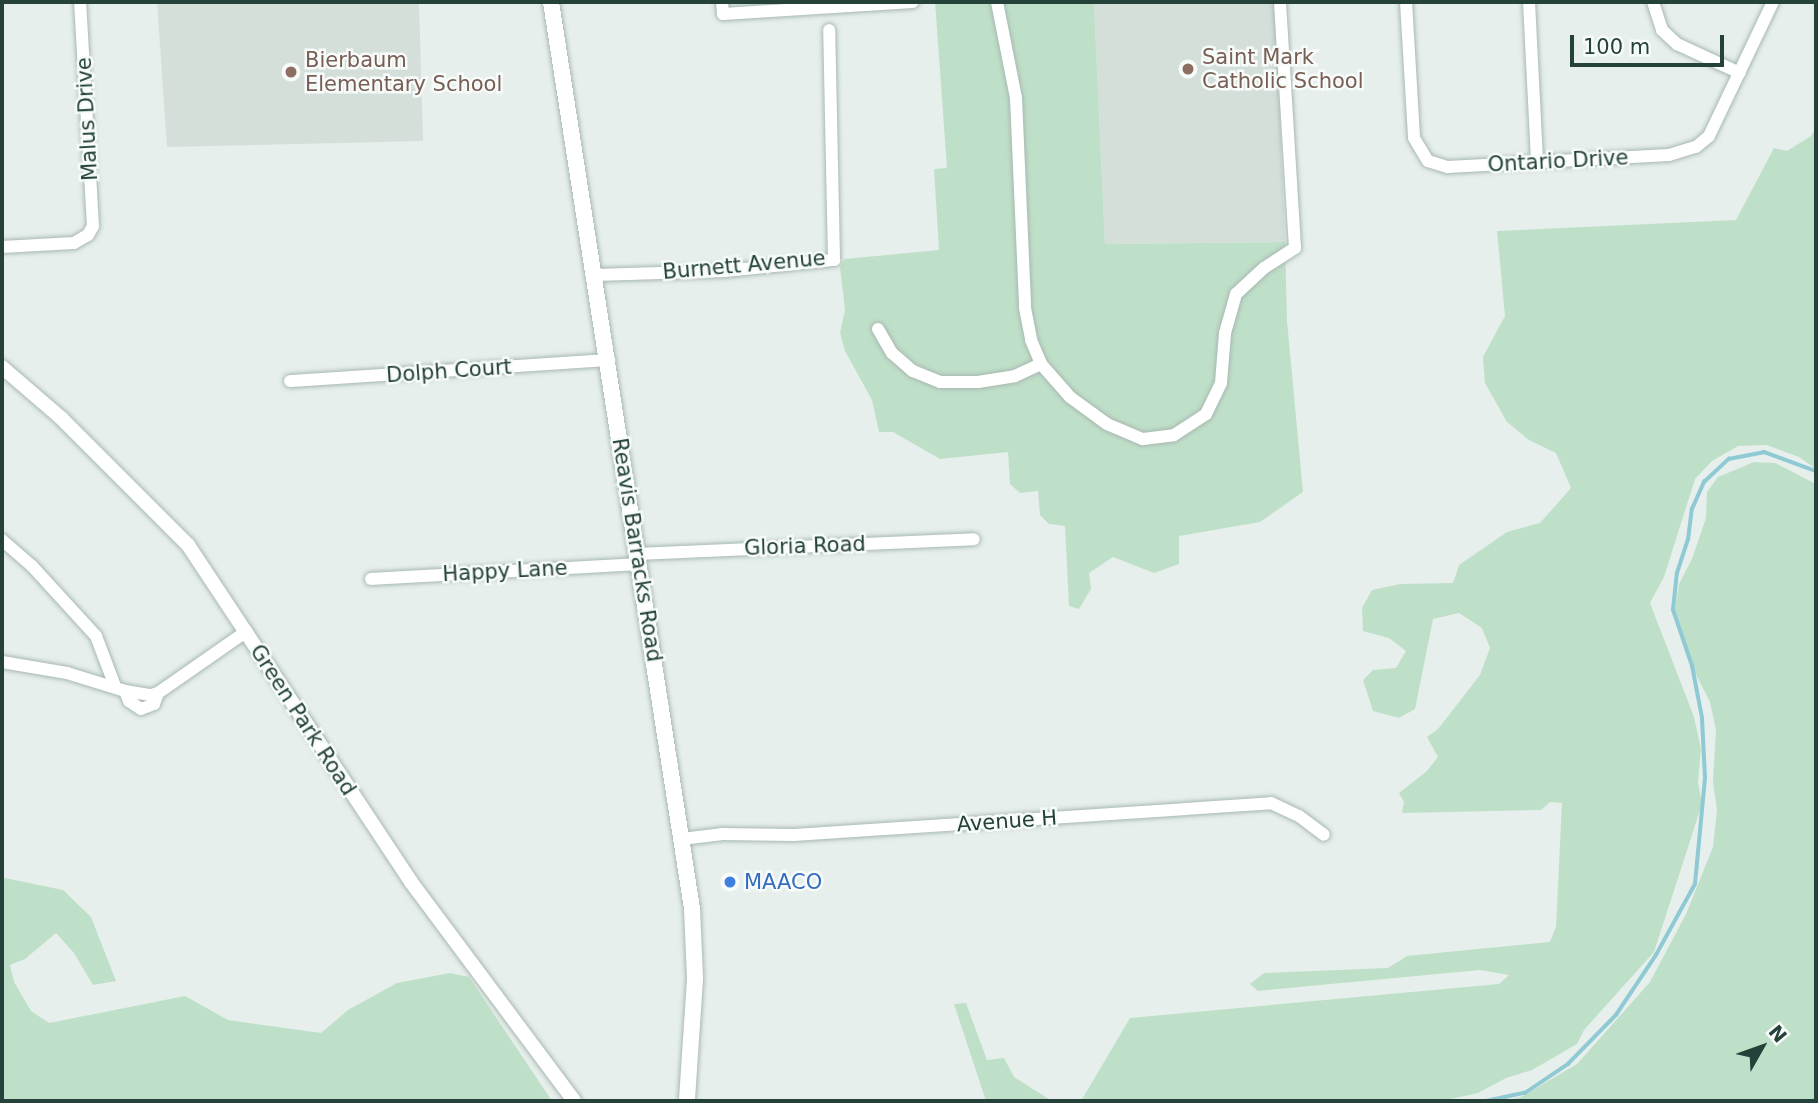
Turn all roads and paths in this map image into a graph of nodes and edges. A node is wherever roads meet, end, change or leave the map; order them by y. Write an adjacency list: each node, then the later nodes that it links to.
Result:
1 (80, 2): 15 (street, Malus Drive)
2 (551, 2): 16 (main road, Reavis Barracks Road)
3 (722, 2): 11 (street)
4 (914, 2): 11 (street)
5 (997, 2): 19 (street)
6 (1280, 2): 19 (street)
7 (1406, 2): 14 (street, Ontario Drive)
8 (1529, 2): 14 (street)
9 (1653, 2): 13 (street)
10 (1773, 2): 13 (street)
11 (823, 4)
12 (830, 30): 16 (street, Burnett Avenue)
13 (1740, 73): 14 (street, Ontario Drive)
14 (1537, 163)
15 (2, 247)
16 (595, 275): 18 (main road, Reavis Barracks Road)
17 (878, 329): 19 (street)
18 (609, 360): 21 (street, Dolph Court); 24 (main road, Reavis Barracks Road)
19 (1041, 364)
20 (2, 367): 26 (street, Green Park Road)
21 (290, 381)
22 (974, 539): 24 (street, Gloria Road)
23 (2, 540): 28 (street)
24 (638, 559): 25 (street, Happy Lane); 30 (main road, Reavis Barracks Road)
25 (372, 579)
26 (247, 631): 28 (street); 31 (street, Green Park Road)
27 (2, 662): 28 (street)
28 (120, 688)
29 (1324, 835): 30 (street, Avenue H)
30 (682, 839): 32 (main road, Reavis Barracks Road)
31 (574, 1101)
32 (687, 1101)

